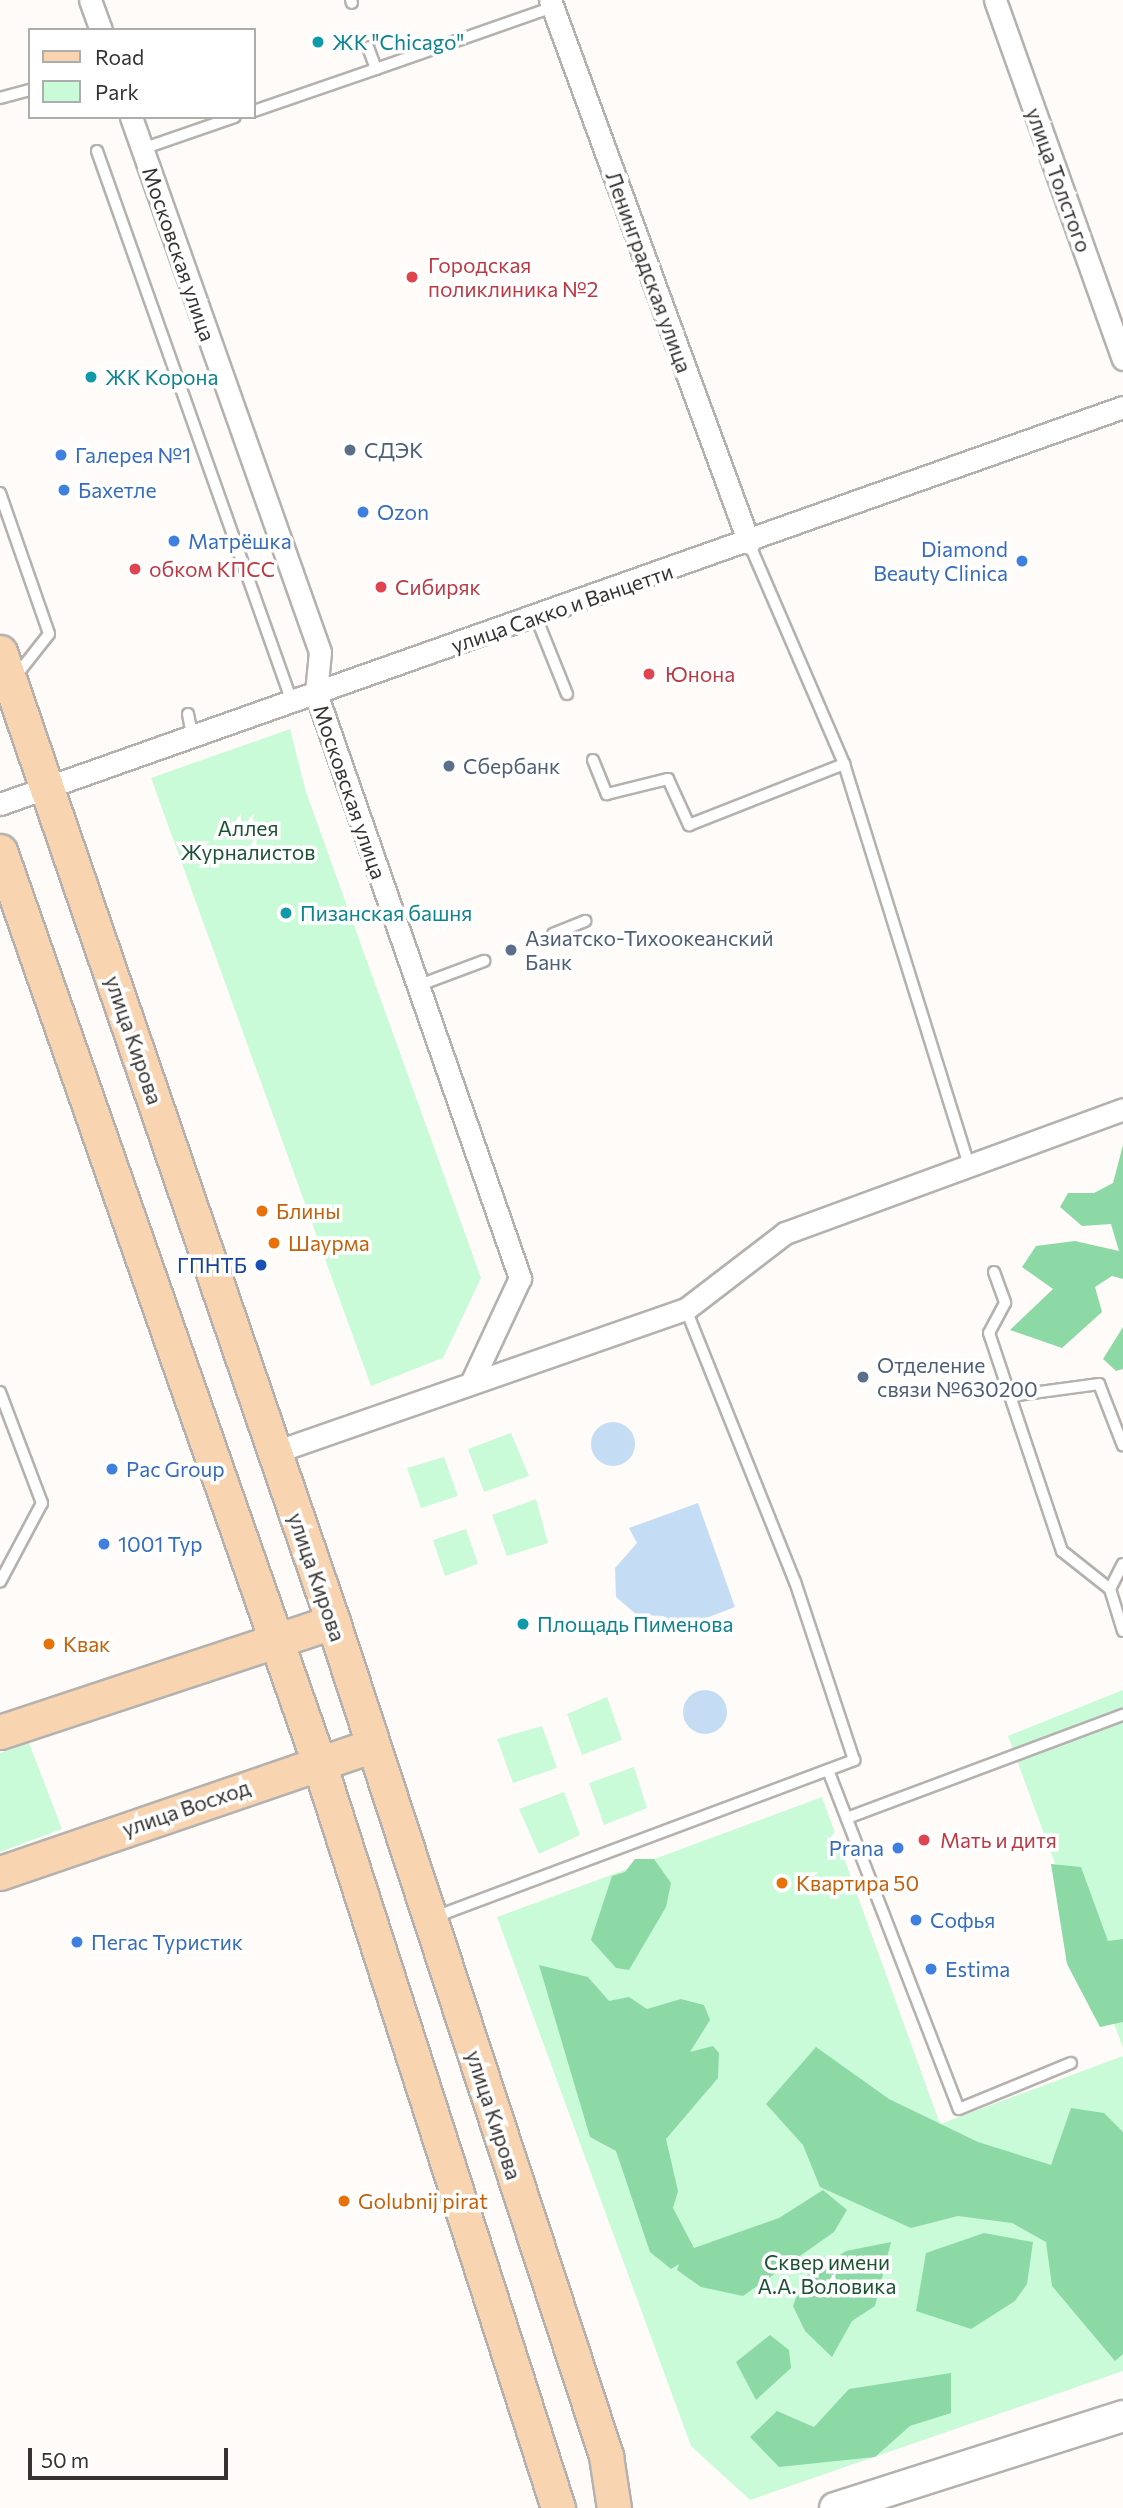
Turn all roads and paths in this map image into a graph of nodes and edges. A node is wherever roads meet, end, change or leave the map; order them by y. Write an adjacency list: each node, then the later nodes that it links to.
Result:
1 (90, 0): 4 (street)
2 (995, 0): 14 (street, улица Толстого)
3 (551, 4): 6 (lane); 17 (street, Ленинградская улица)
4 (100, 28)
5 (368, 47): 6 (lane)
6 (376, 69): 9 (lane)
7 (28, 91): 8 (lane)
8 (0, 99)
9 (256, 110)
10 (132, 119): 12 (street, Московская улица)
11 (229, 119): 12 (lane)
12 (142, 149): 20 (street, Московская улица)
13 (97, 151): 22 (lane)
14 (1123, 359)
15 (1122, 407): 17 (street, улица Сакко и Ванцетти)
16 (0, 493): 19 (lane)
17 (749, 543): 18 (street, улица Сакко и Ванцетти); 26 (lane)
18 (537, 617): 20 (street, улица Сакко и Ванцетти); 21 (lane)
19 (5, 667): 27 (main road, улица Кирова)
20 (316, 693): 22 (street, улица Сакко и Ванцетти); 33 (street, Московская улица)
21 (567, 694)
22 (292, 702): 24 (street, улица Сакко и Ванцетти)
23 (188, 714): 24 (lane)
24 (193, 739): 27 (street, улица Сакко и Ванцетти)
25 (593, 760): 26 (lane)
26 (844, 764): 35 (lane)
27 (46, 787): 28 (street, улица Сакко и Ванцетти); 42 (main road, улица Кирова)
28 (0, 804)
29 (0, 851): 48 (main road)
30 (585, 921): 31 (lane)
31 (553, 934)
32 (484, 961): 33 (lane)
33 (417, 986): 38 (street, Московская улица)
34 (1123, 1109): 35 (street)
35 (969, 1164): 37 (street)
36 (994, 1272): 40 (lane)
37 (687, 1309): 38 (street); 53 (lane)
38 (472, 1381): 42 (street)
39 (0, 1392): 44 (lane)
40 (1010, 1396): 41 (lane); 45 (lane)
41 (1123, 1446)
42 (275, 1452): 46 (main road, улица Кирова)
43 (1123, 1564): 45 (lane)
44 (0, 1582)
45 (1110, 1589): 47 (lane)
46 (333, 1622): 48 (main road); 51 (main road, улица Кирова)
47 (1123, 1631)
48 (275, 1642): 50 (main road); 52 (main road)
49 (1123, 1716): 54 (lane)
50 (0, 1732)
51 (373, 1745): 52 (main road, улица Восход); 56 (main road, улица Кирова)
52 (319, 1763): 55 (main road, улица Восход); 59 (main road)
53 (828, 1770): 54 (lane); 56 (lane)
54 (847, 1818): 57 (lane)
55 (0, 1873)
56 (430, 1919): 60 (main road, улица Кирова)
57 (1071, 2063)
58 (1123, 2416): 61 (main road)
59 (558, 2508)
60 (614, 2508)
61 (835, 2508)

